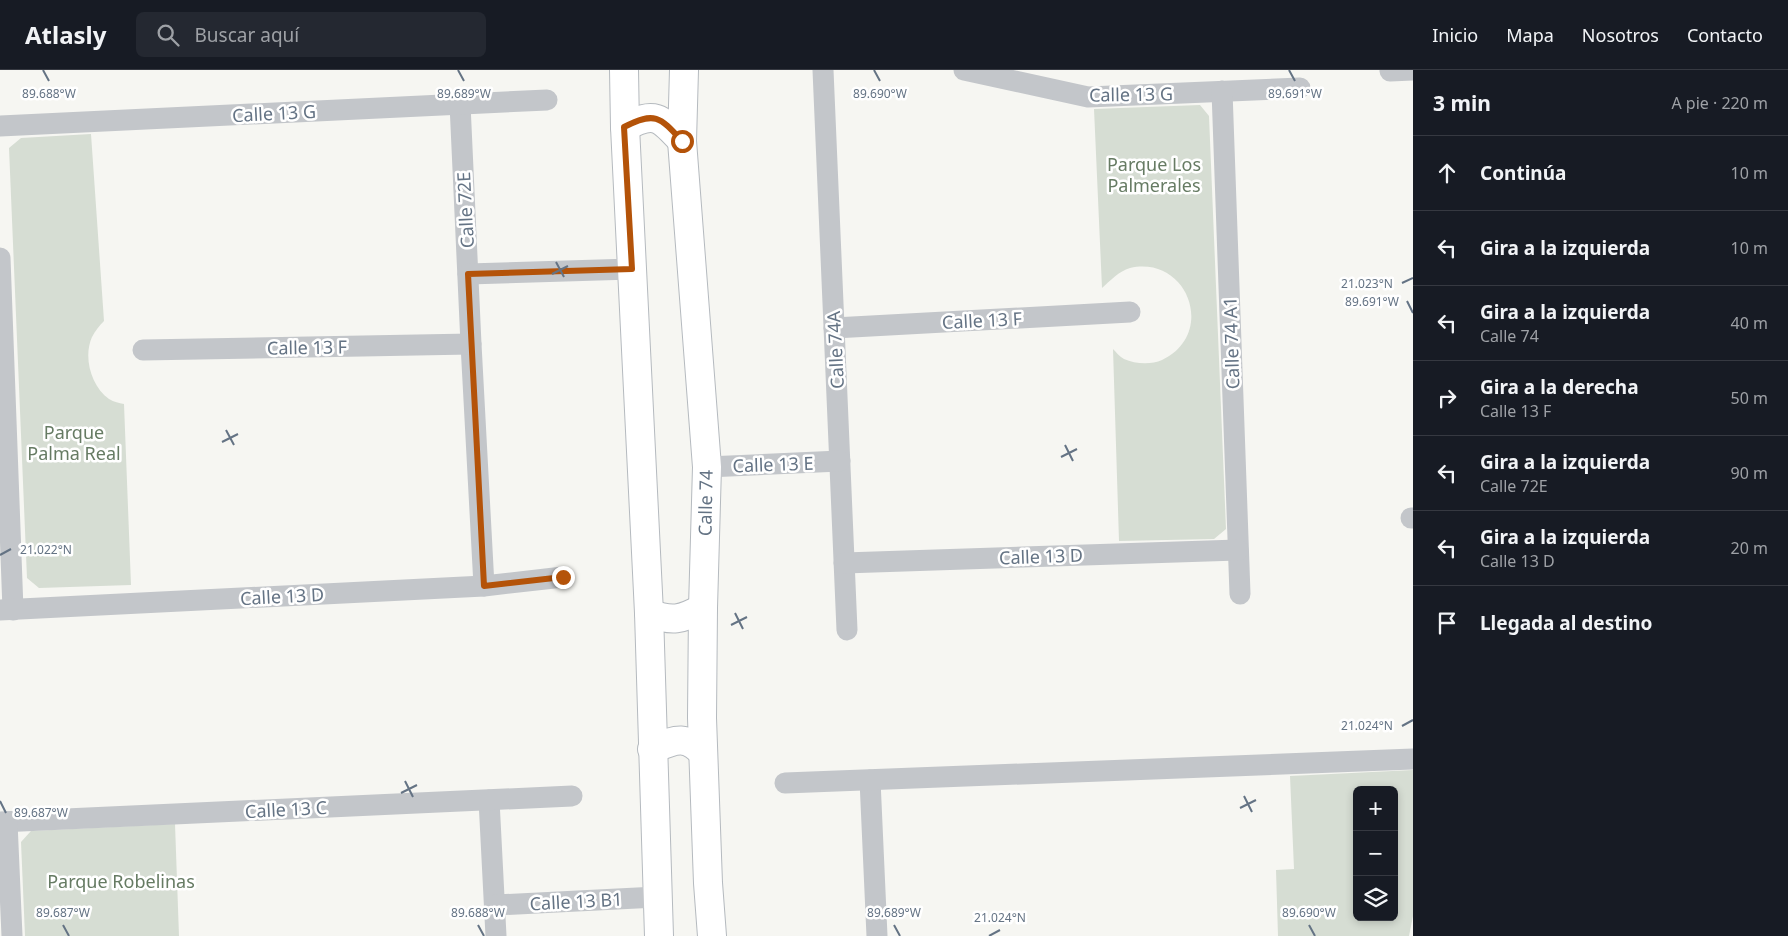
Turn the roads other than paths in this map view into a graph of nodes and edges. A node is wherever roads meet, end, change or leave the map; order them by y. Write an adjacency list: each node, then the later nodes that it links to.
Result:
1 (624, 70): 12 (main road)
2 (684, 70): 13 (main road, Calle 74)
3 (823, 70): 18 (street, Calle 74A)
4 (964, 70): 8 (street, Calle 13 G)
5 (1413, 70): 6 (street)
6 (1390, 71)
7 (1300, 88): 8 (street, Calle 13 G)
8 (1222, 91): 23 (street, Calle 74 A1)
9 (547, 100): 10 (street, Calle 13 G)
10 (460, 104): 11 (street, Calle 13 G); 16 (street, Calle 72E)
11 (0, 126)
12 (624, 127): 13 (main road); 15 (main road)
13 (682, 141): 22 (main road, Calle 74)
14 (0, 258): 29 (street)
15 (632, 269): 16 (street); 30 (main road)
16 (468, 274): 19 (street, Calle 72E)
17 (1130, 312): 18 (street, Calle 13 F)
18 (834, 328): 21 (street, Calle 74A)
19 (471, 344): 20 (street, Calle 13 F); 26 (street, Calle 72E)
20 (143, 350)
21 (840, 462): 22 (street, Calle 13 E); 24 (street, Calle 74A)
22 (707, 467): 28 (main road, Calle 74)
23 (1238, 550): 24 (street, Calle 13 D); 27 (street, Calle 74 A1)
24 (844, 563): 31 (street, Calle 74A)
25 (563, 577): 26 (street, Calle 13 D)
26 (484, 586): 29 (street, Calle 13 D)
27 (1240, 594)
28 (703, 608): 30 (main road); 33 (main road, Calle 74)
29 (6, 610)
30 (649, 612): 32 (main road)
31 (847, 630)
32 (652, 748): 33 (main road); 40 (main road)
33 (704, 753): 45 (main road, Calle 74)
34 (1413, 759): 35 (street)
35 (870, 780): 36 (street); 46 (street)
36 (785, 783)
37 (572, 796): 38 (street, Calle 13 C)
38 (489, 800): 39 (street, Calle 13 C); 41 (street)
39 (4, 822): 42 (street)
40 (657, 897): 41 (street, Calle 13 B1); 44 (main road)
41 (496, 905): 43 (street)
42 (12, 936)
43 (496, 936)
44 (659, 936)
45 (712, 936)
46 (877, 936)

